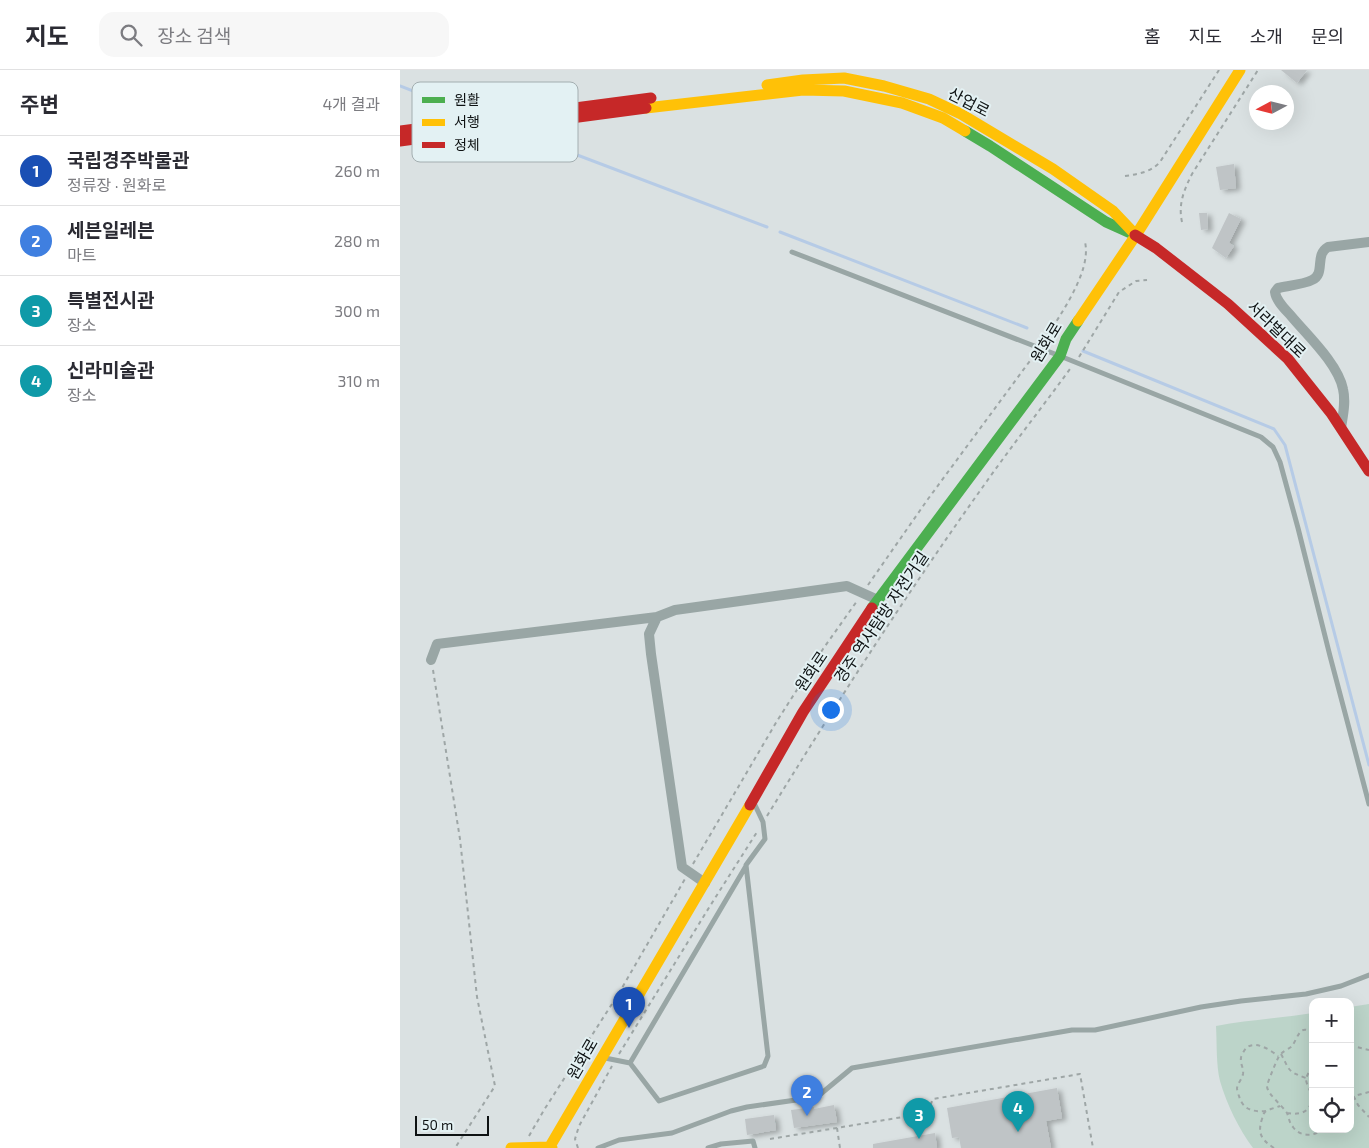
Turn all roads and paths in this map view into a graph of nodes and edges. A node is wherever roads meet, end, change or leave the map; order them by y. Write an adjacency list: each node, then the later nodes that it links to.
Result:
1 (1219, 70): 6 (path)
2 (1240, 70): 8 (street)
3 (1258, 70): 7 (path)
4 (578, 108): 8 (street, 산업로)
5 (578, 117): 8 (street, 산업로)
6 (1125, 176)
7 (1182, 222)
8 (1136, 235): 12 (street, 원화로); 14 (street, 서라벌대로)
9 (1369, 242): 14 (street)
10 (792, 252): 12 (lane)
11 (1147, 280): 13 (path, 경주 역사탐방 자전거길)
12 (1060, 356): 13 (lane); 16 (street, 원화로)
13 (1076, 362): 20 (lane); 21 (path, 경주 역사탐방 자전거길)
14 (1342, 428): 15 (street, 서라벌대로)
15 (1369, 471)
16 (878, 600): 17 (street); 19 (street, 원화로)
17 (657, 617): 18 (street); 23 (street)
18 (431, 660): 44 (path)
19 (752, 799): 21 (lane); 23 (street, 원화로)
20 (1369, 804)
21 (763, 822): 22 (lane); 31 (path, 경주 역사탐방 자전거길)
22 (746, 865): 32 (lane); 32 (lane)
23 (705, 883): 30 (street, 원화로)
24 (1369, 975): 48 (lane)
25 (1309, 1031): 28 (path)
26 (1354, 1047): 27 (path)
27 (1369, 1050)
28 (1281, 1054): 29 (path); 34 (path)
29 (1278, 1056): 37 (path); 38 (path)
30 (602, 1057): 31 (lane); 46 (street, 원화로)
31 (616, 1060): 32 (lane); 47 (path, 경주 역사탐방 자전거길)
32 (630, 1063)
33 (1309, 1073): 34 (path)
34 (1307, 1078): 39 (path)
35 (1369, 1092): 36 (path)
36 (1354, 1096): 40 (path)
37 (1280, 1106): 38 (path); 39 (path)
38 (1266, 1111): 53 (path)
39 (1287, 1113): 42 (path)
40 (1369, 1117)
41 (837, 1128): 43 (path); 51 (path); 52 (path)
42 (1316, 1133)
43 (770, 1139)
44 (455, 1148)
45 (512, 1148): 46 (street)
46 (550, 1148)
47 (578, 1148)
48 (598, 1148)
49 (708, 1148): 50 (lane)
50 (755, 1148)
51 (840, 1148)
52 (1093, 1148)
53 (1274, 1148)

